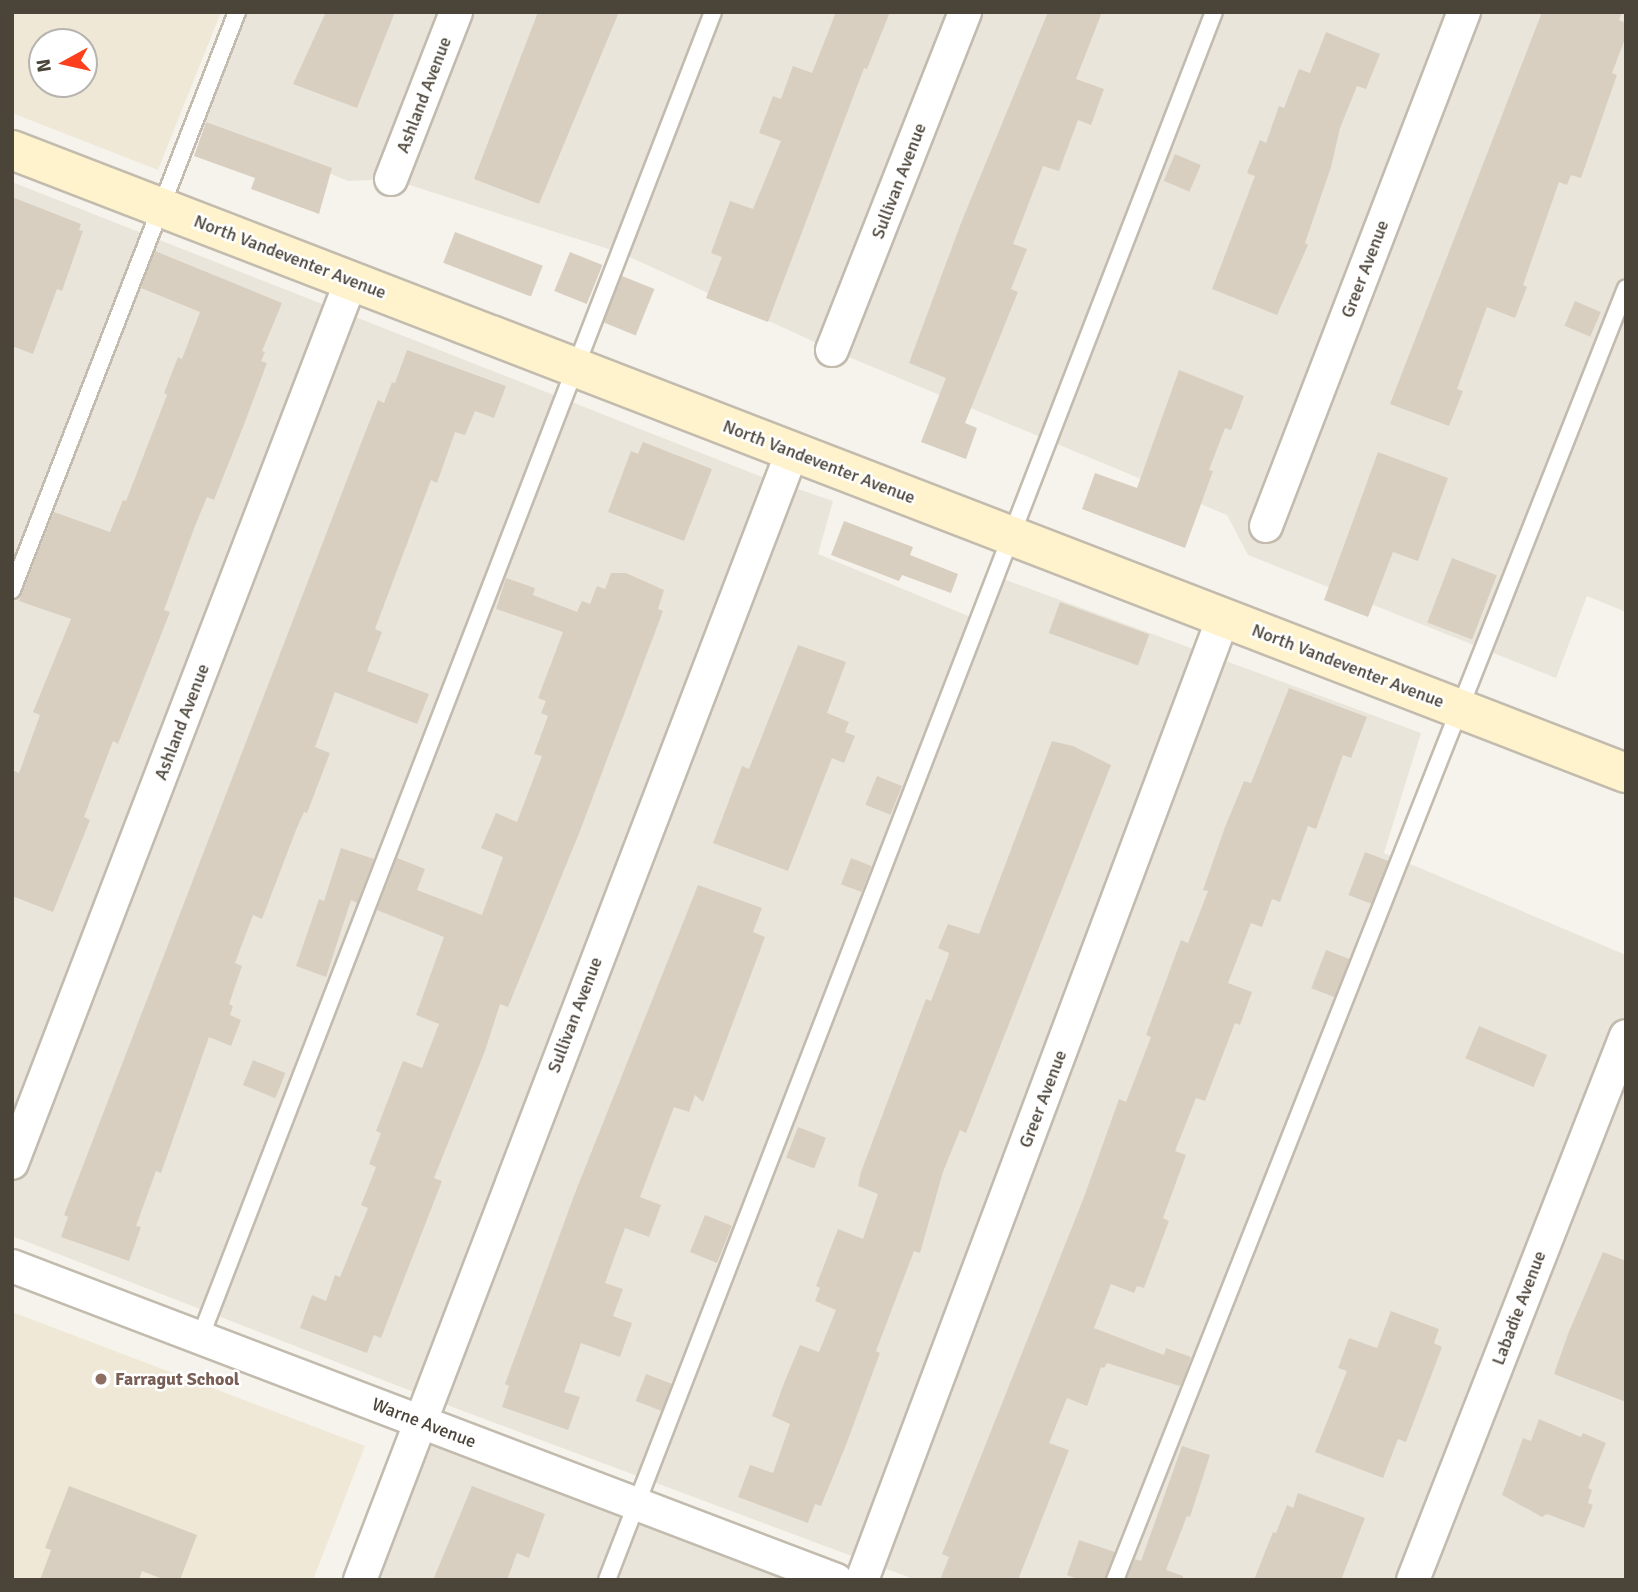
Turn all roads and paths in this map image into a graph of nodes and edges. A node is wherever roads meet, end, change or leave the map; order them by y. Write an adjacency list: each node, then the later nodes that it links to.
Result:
1 (237, 12): 9 (lane)
2 (457, 12): 8 (street, Ashland Avenue)
3 (713, 12): 13 (lane)
4 (965, 12): 12 (street, Sullivan Avenue)
5 (1214, 12): 16 (lane)
6 (1464, 12): 15 (street, Greer Avenue)
7 (12, 150): 9 (main road, North Vandeventer Avenue)
8 (391, 179)
9 (160, 207): 10 (main road, North Vandeventer Avenue); 17 (lane)
10 (351, 281): 13 (main road, North Vandeventer Avenue); 22 (street, Ashland Avenue)
11 (1626, 288): 19 (lane)
12 (832, 350)
13 (577, 368): 14 (main road, North Vandeventer Avenue); 24 (lane)
14 (792, 452): 16 (main road, North Vandeventer Avenue); 25 (street, Sullivan Avenue)
15 (1266, 526)
16 (1010, 536): 18 (main road, North Vandeventer Avenue); 26 (lane)
17 (12, 590)
18 (1223, 618): 19 (main road, North Vandeventer Avenue); 30 (street, Greer Avenue)
19 (1460, 710): 20 (main road, North Vandeventer Avenue); 31 (lane)
20 (1626, 773)
21 (1626, 1036): 32 (street, Labadie Avenue)
22 (12, 1163)
23 (12, 1266): 24 (street, Warne Avenue)
24 (200, 1338): 25 (street, Warne Avenue)
25 (419, 1421): 26 (street, Warne Avenue); 27 (street, Sullivan Avenue)
26 (636, 1505): 28 (lane); 29 (street, Warne Avenue)
27 (360, 1580)
28 (607, 1580)
29 (836, 1580)
30 (862, 1580)
31 (1115, 1580)
32 (1413, 1580)

